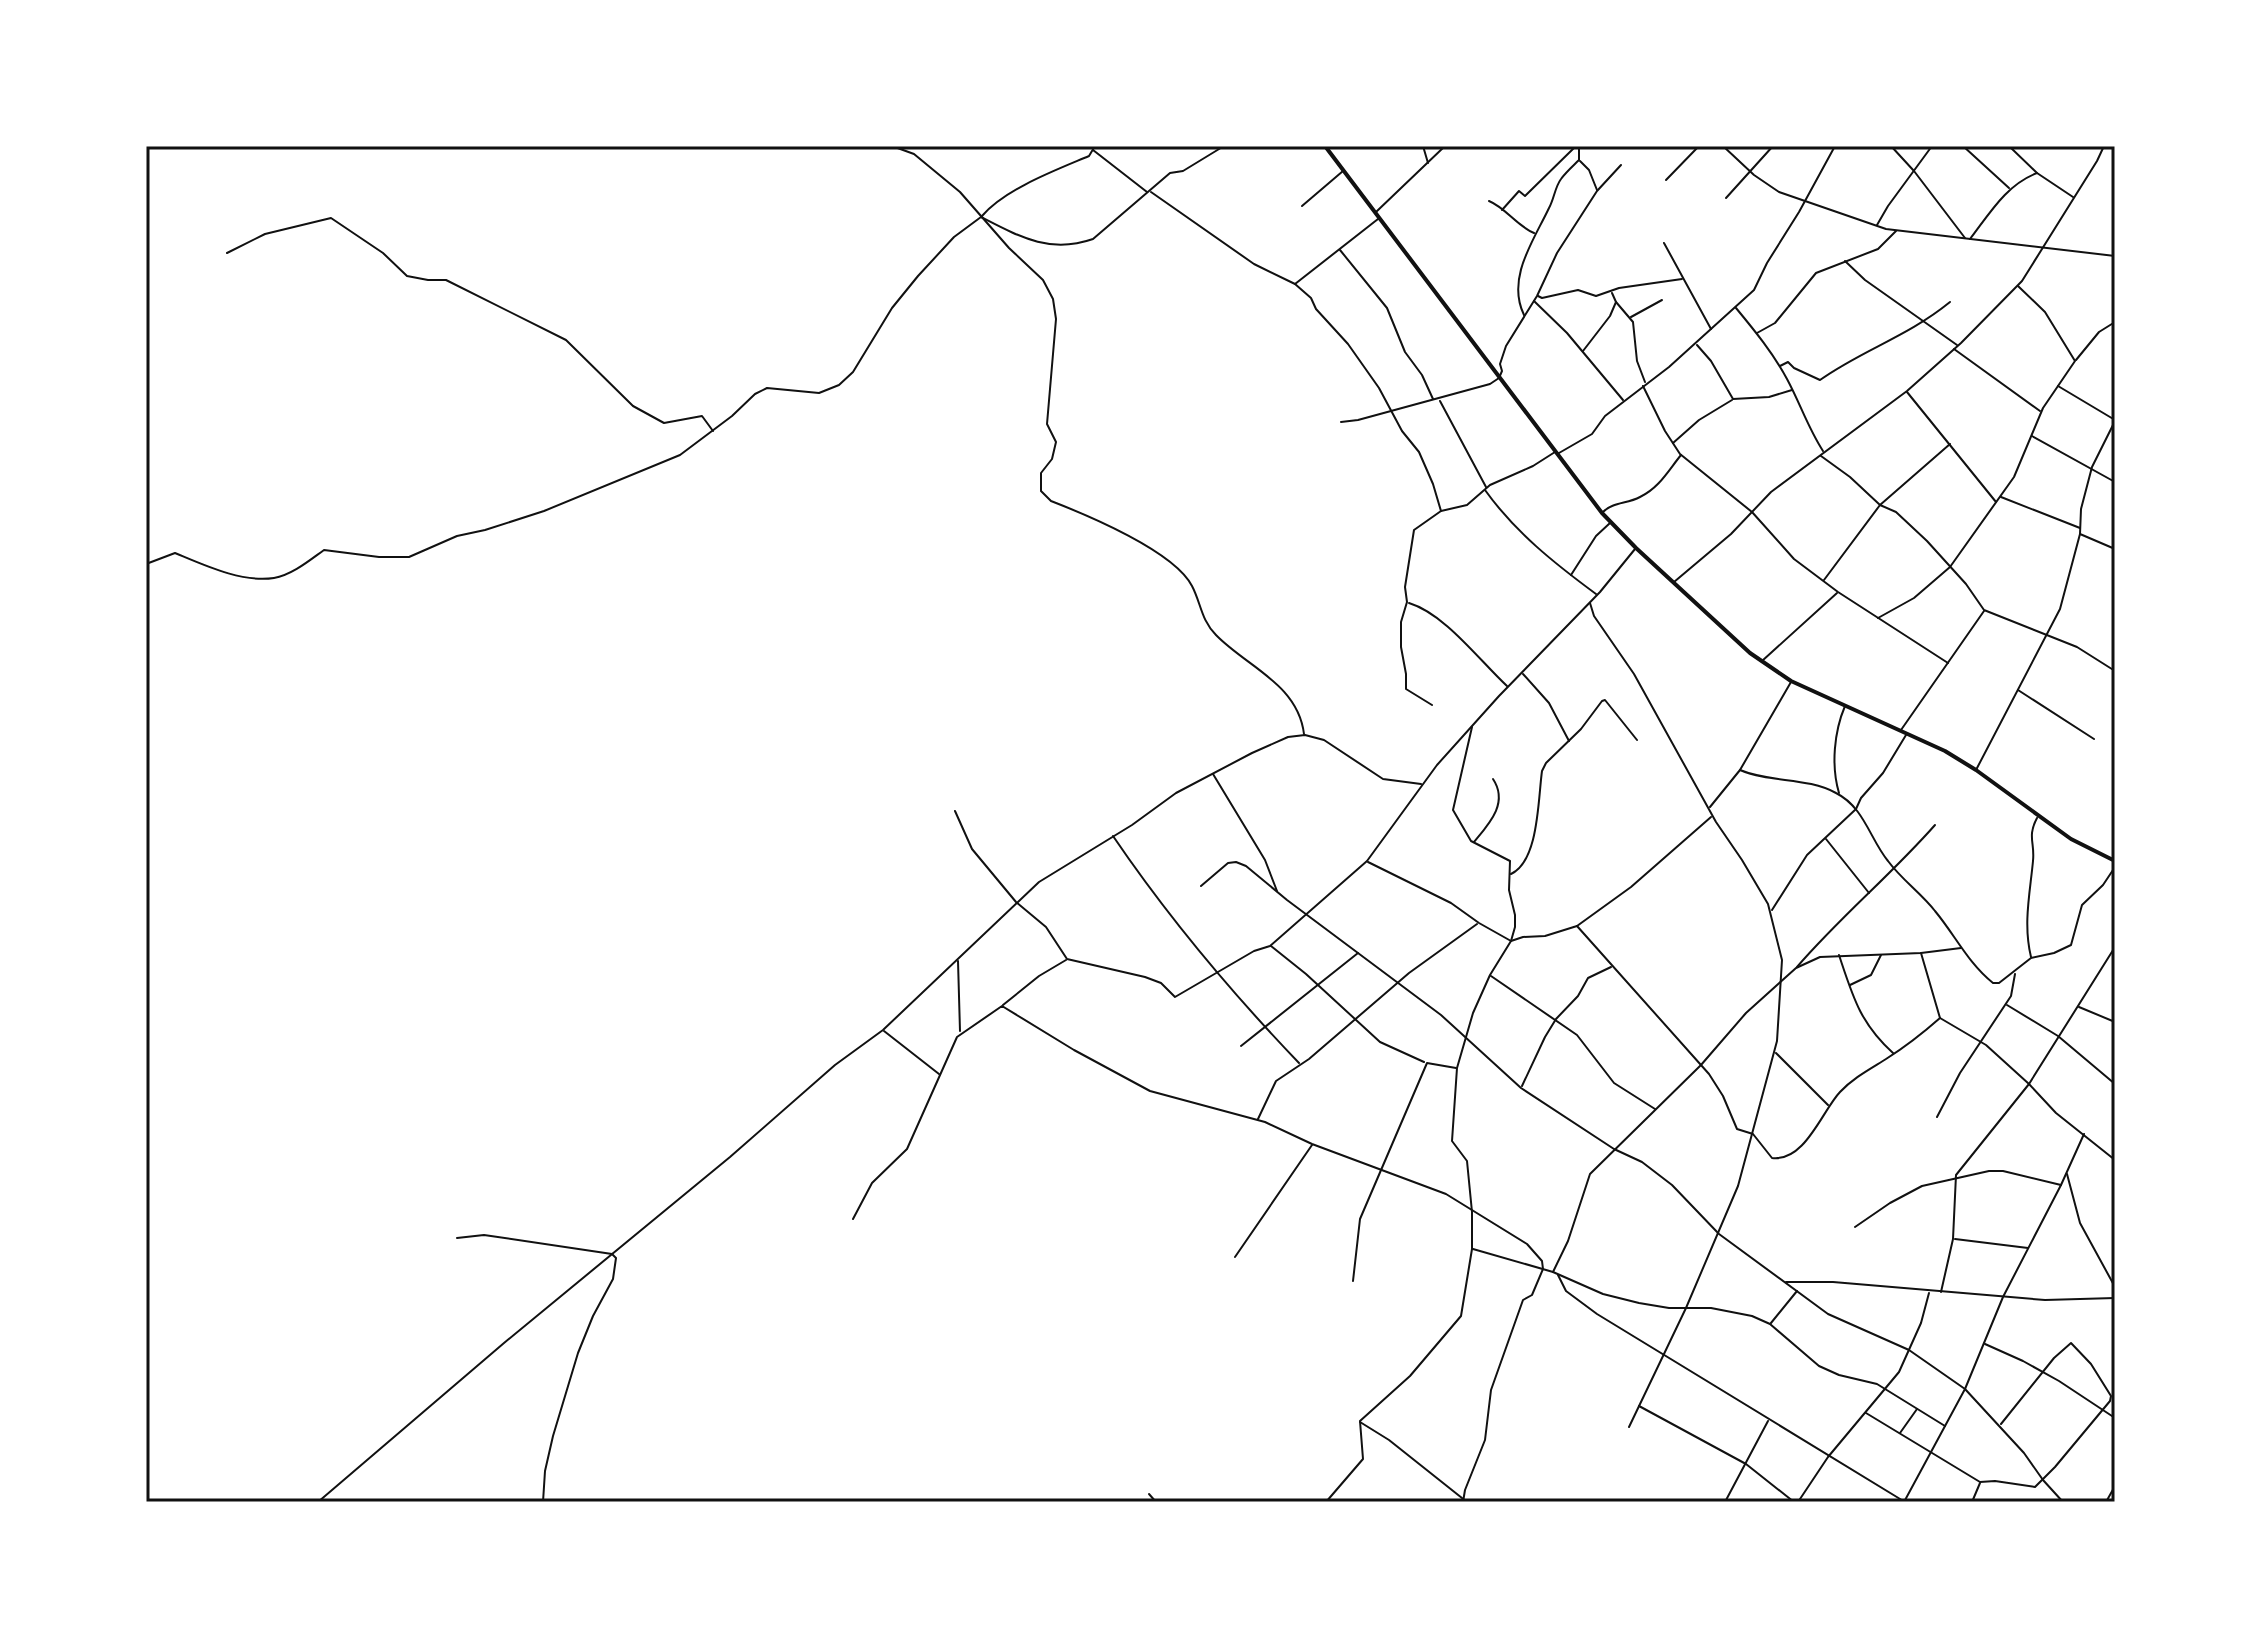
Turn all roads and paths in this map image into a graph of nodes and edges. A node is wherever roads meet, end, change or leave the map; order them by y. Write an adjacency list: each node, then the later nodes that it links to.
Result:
1 (892, 146): 36 (street)
2 (1095, 146): 17 (street)
3 (1224, 146): 28 (street)
4 (1325, 146): 22 (highway)
5 (1423, 146): 19 (street)
6 (1445, 146): 19 (street)
7 (1578, 146): 18 (street); 34 (street)
8 (1699, 146): 25 (street)
9 (1723, 146): 21 (street)
10 (1773, 146): 21 (street)
11 (1835, 146): 32 (street)
12 (1891, 146): 23 (street)
13 (1932, 146): 23 (street)
14 (1963, 146): 26 (street)
15 (2009, 146): 24 (street)
16 (2104, 146): 30 (street)
17 (1093, 150): 28 (street); 36 (street)
18 (1579, 160): 27 (street); 39 (street)
19 (1429, 164): 35 (street)
20 (1621, 165): 27 (street)
21 (1750, 170): 29 (street); 32 (street)
22 (1343, 171): 33 (street); 35 (highway)
23 (1914, 171): 37 (street); 40 (street)
24 (2037, 173): 26 (street); 30 (street)
25 (1666, 180)
26 (2009, 189): 40 (street)
27 (1597, 191): 51 (street)
28 (1149, 192): 36 (street); 48 (street)
29 (1726, 198)
30 (2074, 198): 42 (street)
31 (1489, 201): 34 (street)
32 (1805, 201): 37 (street); 56 (street)
33 (1302, 206)
34 (1502, 210): 39 (street)
35 (1377, 216): 43 (street); 69 (highway)
36 (981, 217): 82 (street); 127 (street)
37 (1877, 226): 38 (street)
38 (1896, 231): 40 (street); 46 (street)
39 (1535, 234): 57 (street)
40 (1967, 240): 42 (street)
41 (1664, 243): 47 (street)
42 (2043, 247): 45 (street); 49 (street)
43 (1340, 250): 48 (street); 76 (street)
44 (227, 253): 82 (street)
45 (2115, 256)
46 (1844, 260): 60 (street); 62 (street)
47 (1682, 279): 50 (street); 61 (street)
48 (1295, 284): 78 (street)
49 (2017, 286): 64 (street); 67 (street)
50 (1611, 291): 51 (street); 54 (street)
51 (1537, 296): 53 (street)
52 (1662, 300): 58 (street)
53 (1534, 301): 57 (street); 66 (street)
54 (1616, 302): 58 (street); 66 (street)
55 (1950, 302): 60 (street)
56 (1736, 308): 61 (street); 62 (street)
57 (1525, 316): 69 (street)
58 (1630, 317): 70 (street)
59 (2115, 322): 67 (street)
60 (1924, 323): 64 (street); 68 (street)
61 (1711, 330): 63 (street)
62 (1757, 333): 68 (street)
63 (1696, 344): 70 (street); 75 (street)
64 (1957, 345): 65 (street)
65 (1953, 349): 73 (street); 79 (street)
66 (1582, 352): 77 (street)
67 (2075, 361): 71 (street)
68 (1780, 366): 72 (street)
69 (1499, 378): 74 (street); 86 (highway)
70 (1644, 384): 77 (street); 84 (street)
71 (2058, 386): 79 (street); 80 (street)
72 (1792, 390): 75 (street); 87 (street)
73 (1907, 391): 85 (street); 87 (street)
74 (1439, 398): 76 (street); 91 (street)
75 (1733, 399): 84 (street)
76 (1433, 400): 78 (street)
77 (1624, 401): 86 (street)
78 (1390, 411): 81 (street); 95 (street)
79 (2041, 412): 83 (street)
80 (2115, 421): 89 (street)
81 (1341, 422)
82 (713, 431): 103 (street)
83 (2031, 435): 89 (street); 92 (street)
84 (1673, 444): 88 (street)
85 (1950, 444): 93 (street); 94 (street)
86 (1557, 453): 91 (street); 97 (highway)
87 (1822, 454): 94 (street); 96 (street)
88 (1681, 455): 96 (street); 97 (street)
89 (2092, 467): 90 (street); 99 (street)
90 (2115, 482)
91 (1486, 488): 95 (street); 105 (street)
92 (2000, 496): 93 (street); 99 (street)
93 (1996, 502): 104 (street)
94 (1880, 505): 104 (street); 106 (street)
95 (1441, 511): 110 (street)
96 (1752, 512): 106 (street); 107 (street)
97 (1602, 513): 98 (highway)
98 (1611, 522): 101 (highway); 105 (street)
99 (2080, 528): 100 (street)
100 (2080, 534): 102 (street); 114 (street)
101 (1636, 548): 107 (highway); 109 (street)
102 (2115, 549)
103 (146, 564)
104 (1950, 567): 112 (street); 113 (street)
105 (1571, 576): 109 (street)
106 (1823, 581): 108 (street)
107 (1673, 582): 115 (highway)
108 (1838, 592): 113 (street); 115 (street)
109 (1597, 595): 111 (street)
110 (1407, 602): 120 (street); 122 (street)
111 (1589, 602): 118 (street); 137 (street)
112 (1984, 610): 114 (street); 116 (street)
113 (1878, 618): 116 (street)
114 (2045, 637): 117 (street); 121 (street)
115 (1762, 661): 119 (highway)
116 (1948, 663): 125 (street)
117 (2115, 671)
118 (1522, 673): 120 (street); 130 (street)
119 (1791, 681): 123 (highway); 131 (street)
120 (1508, 687): 124 (street)
121 (2017, 689): 128 (street); 132 (street)
122 (1432, 705)
123 (1845, 706): 125 (highway); 136 (street)
124 (1472, 726): 135 (street); 145 (street)
125 (1901, 730): 126 (highway)
126 (1907, 733): 132 (highway); 138 (street)
127 (1305, 735): 133 (street); 135 (street)
128 (2094, 739)
129 (1637, 740): 130 (street)
130 (1569, 742): 149 (street)
131 (1740, 770): 136 (street); 137 (street)
132 (1976, 770): 141 (highway)
133 (1213, 773): 143 (street); 151 (street)
134 (1493, 779): 145 (street)
135 (1421, 784): 146 (street)
136 (1839, 794): 138 (street)
137 (1708, 809): 140 (street)
138 (1856, 809): 144 (street); 148 (street)
139 (955, 811): 153 (street)
140 (1712, 816): 154 (street); 157 (street)
141 (2038, 816): 147 (highway); 168 (street)
142 (1935, 825): 148 (street)
143 (1112, 835): 153 (street); 174 (street)
144 (1825, 839): 152 (street); 154 (street)
145 (1473, 843): 149 (street)
146 (1367, 861): 155 (street); 156 (street)
147 (2115, 864): 168 (street)
148 (1895, 870): 152 (street); 161 (street)
149 (1509, 875): 158 (street)
150 (1201, 886): 151 (street)
151 (1278, 893): 155 (street)
152 (1869, 893): 172 (street)
153 (1016, 902): 169 (street); 170 (street)
154 (1771, 911): 176 (street)
155 (1308, 915): 159 (street); 162 (street)
156 (1479, 923): 158 (street); 177 (street)
157 (1577, 926): 158 (street); 171 (street)
158 (1511, 941): 175 (street)
159 (1270, 946): 174 (street); 179 (street)
160 (2115, 947): 166 (street)
161 (1961, 948): 163 (street); 173 (street)
162 (1358, 953): 177 (street); 179 (street)
163 (1921, 953): 164 (street); 184 (street)
164 (1881, 954): 165 (street); 178 (street)
165 (1839, 955): 172 (street); 178 (street)
166 (2110, 955): 167 (street); 182 (street)
167 (2115, 957)
168 (2031, 958): 173 (street)
169 (1067, 959): 174 (street); 181 (street)
170 (958, 960): 188 (street); 189 (street)
171 (1611, 967): 185 (street); 198 (street)
172 (1796, 968): 176 (street)
173 (2015, 972): 180 (street)
174 (1219, 973): 187 (street)
175 (1490, 975): 185 (street); 191 (street)
176 (1782, 981): 194 (street); 198 (street)
177 (1397, 983): 183 (street); 191 (street)
178 (1849, 985): 195 (street)
179 (1319, 986): 183 (street); 187 (street)
180 (2006, 1004): 190 (street); 192 (street)
181 (1002, 1006): 189 (street); 207 (street)
182 (2078, 1006): 186 (street); 190 (street)
183 (1355, 1018): 196 (street); 197 (street)
184 (1940, 1018): 192 (street); 195 (street)
185 (1556, 1019): 203 (street); 205 (street)
186 (2115, 1022)
187 (1265, 1028): 193 (street); 196 (street)
188 (883, 1030): 200 (street); 225 (street)
189 (960, 1034): 200 (street)
190 (2058, 1036): 201 (street); 202 (street)
191 (1465, 1037): 199 (street); 203 (street)
192 (1981, 1042): 201 (street); 206 (street)
193 (1241, 1046)
194 (1775, 1052): 204 (street); 208 (street)
195 (1894, 1054): 204 (street)
196 (1300, 1063): 207 (street)
197 (1427, 1063): 199 (street); 213 (street)
198 (1701, 1065): 205 (street); 208 (street)
199 (1457, 1068): 217 (street)
200 (940, 1075): 218 (street)
201 (2029, 1084): 209 (street); 215 (street)
202 (2115, 1084)
203 (1521, 1088): 211 (street)
204 (1829, 1106): 208 (street)
205 (1655, 1109): 211 (street)
206 (1937, 1117)
207 (1258, 1120): 210 (street)
208 (1753, 1134): 220 (street)
209 (2084, 1134): 212 (street); 214 (street)
210 (1312, 1144): 213 (street); 226 (street)
211 (1614, 1149): 220 (street); 228 (street)
212 (2115, 1160)
213 (1382, 1168): 217 (street); 230 (street)
214 (2067, 1172): 216 (street); 232 (street)
215 (1954, 1181): 216 (street); 219 (street); 222 (street)
216 (2061, 1185): 223 (street)
217 (1472, 1212): 224 (street); 227 (street)
218 (853, 1219)
219 (1855, 1227)
220 (1719, 1234): 231 (street); 238 (street)
221 (457, 1238): 225 (street)
222 (1953, 1239): 223 (street); 235 (street)
223 (2028, 1248): 236 (street)
224 (1472, 1249): 227 (street); 252 (street)
225 (612, 1254): 265 (street); 266 (street)
226 (1235, 1257)
227 (1543, 1269): 228 (street); 264 (street)
228 (1553, 1272): 229 (street)
229 (1558, 1274): 238 (street); 242 (street)
230 (1353, 1281)
231 (1785, 1282): 233 (street); 234 (street)
232 (2115, 1287)
233 (1797, 1291): 239 (street); 241 (street)
234 (1930, 1292): 235 (street); 241 (street)
235 (1941, 1292): 236 (street)
236 (2003, 1297): 237 (street); 240 (street)
237 (2115, 1298)
238 (1686, 1308): 239 (street); 242 (street)
239 (1770, 1324): 244 (street)
240 (1984, 1344): 243 (street); 245 (street)
241 (1909, 1350): 244 (street); 245 (street)
242 (1663, 1353): 246 (street); 251 (street)
243 (2042, 1372): 248 (street); 248 (street); 253 (street)
244 (1886, 1389): 247 (street); 249 (street)
245 (1965, 1389): 253 (street); 254 (street)
246 (1638, 1405): 255 (street); 259 (street)
247 (1918, 1408): 254 (street); 256 (street)
248 (2102, 1410): 250 (street); 260 (street)
249 (1866, 1413): 256 (street); 258 (street)
250 (2115, 1418)
251 (1769, 1420): 258 (street); 259 (street)
252 (1360, 1422): 264 (street); 268 (street)
253 (2000, 1425): 260 (street)
254 (1945, 1426): 257 (street)
255 (1629, 1427)
256 (1899, 1434): 257 (street)
257 (1930, 1455): 261 (street); 271 (street)
258 (1828, 1457): 270 (street); 271 (street)
259 (1746, 1464): 269 (street); 270 (street)
260 (2043, 1480): 261 (street); 273 (street)
261 (1980, 1482): 272 (street)
262 (2115, 1486): 274 (street)
263 (1149, 1494): 267 (street)
264 (1465, 1501)
265 (318, 1502)
266 (543, 1502)
267 (1156, 1502)
268 (1326, 1502)
269 (1725, 1502)
270 (1796, 1502)
271 (1904, 1502)
272 (1972, 1502)
273 (2063, 1502)
274 (2106, 1502)

